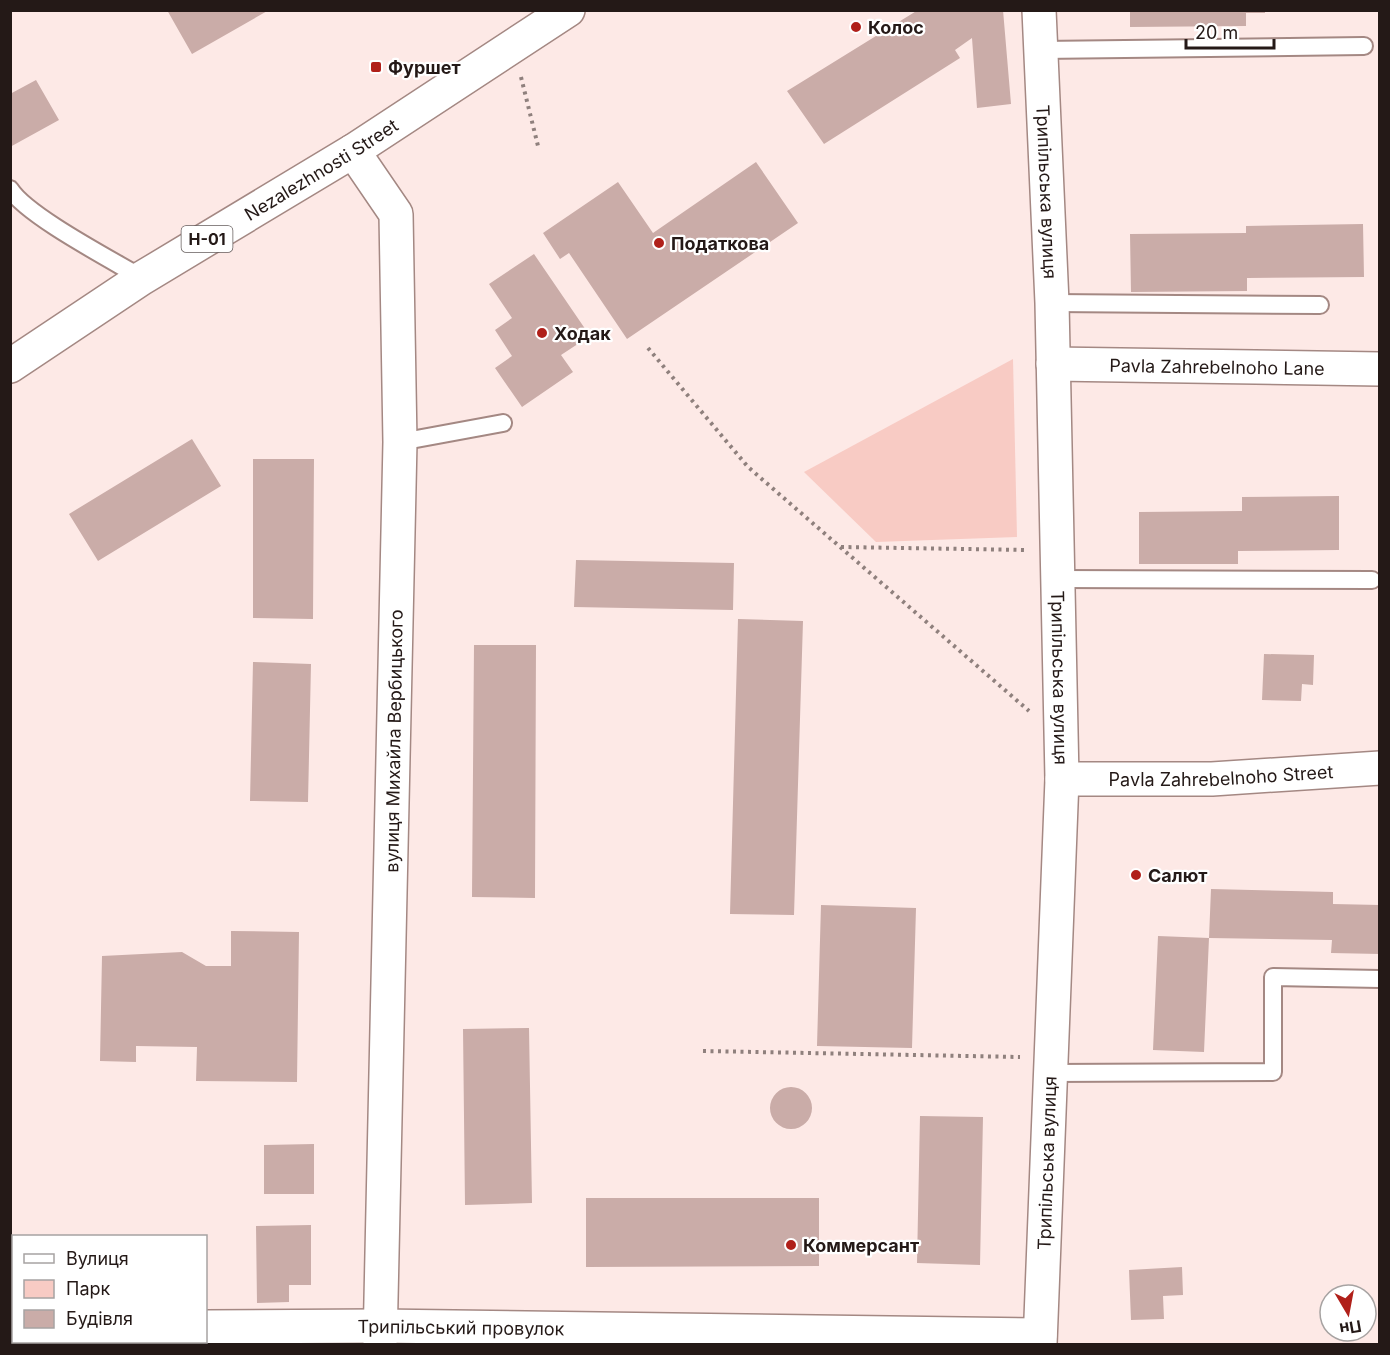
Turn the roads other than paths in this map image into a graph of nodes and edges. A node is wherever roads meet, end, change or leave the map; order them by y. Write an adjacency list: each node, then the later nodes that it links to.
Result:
1 (568, 10): 5 (street, Nezalezhnosti Street / Н-01)
2 (1039, 10): 4 (street, Трипільська вулиця)
3 (1364, 46): 4 (lane)
4 (1041, 50): 8 (street, Трипільська вулиця)
5 (353, 151): 7 (street, Nezalezhnosti Street / Н-01); 14 (street, вулиця Михайла Вербицького)
6 (10, 189): 7 (lane)
7 (142, 278): 11 (street, Nezalezhnosti Street / Н-01)
8 (1052, 303): 9 (lane); 10 (street, Трипільська вулиця)
9 (1320, 305)
10 (1053, 363): 12 (street, Pavla Zahrebelnoho Lane); 15 (street, Трипільська вулиця)
11 (10, 366)
12 (1380, 369)
13 (503, 423): 14 (lane)
14 (400, 442): 22 (street, вулиця Михайла Вербицького)
15 (1058, 565): 16 (lane); 18 (street, Трипільська вулиця)
16 (1372, 580)
17 (1380, 768): 18 (street, Pavla Zahrebelnoho Street)
18 (1062, 779): 20 (street, Трипільська вулиця)
19 (1380, 979): 20 (lane)
20 (1039, 1065): 23 (street, Трипільська вулиця)
21 (207, 1327): 22 (street, Трипільський провулок)
22 (380, 1335): 23 (street, Трипільський провулок)
23 (1040, 1340)

